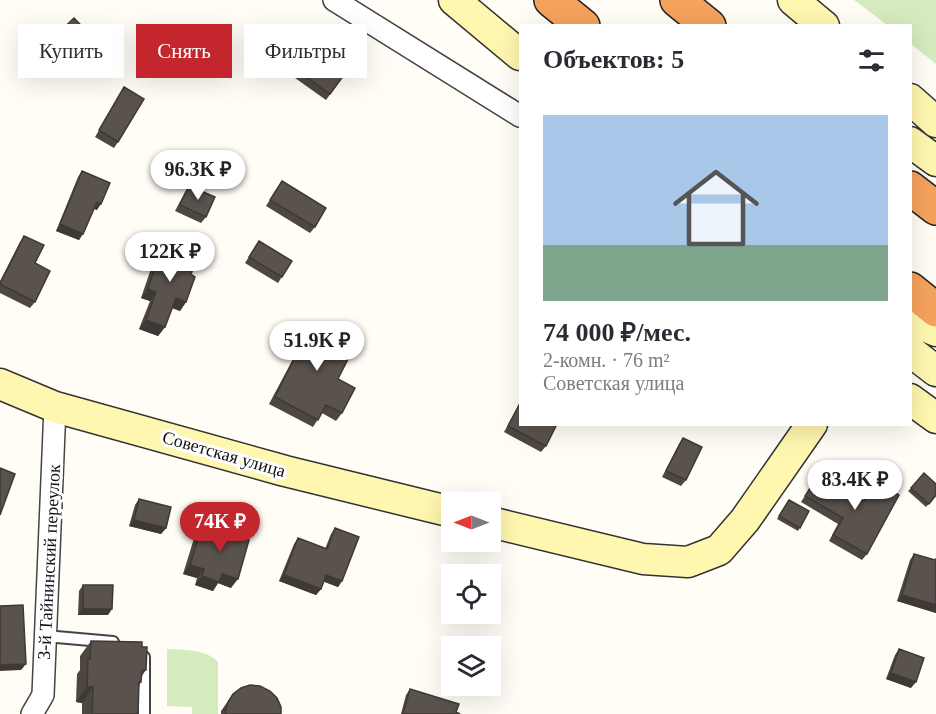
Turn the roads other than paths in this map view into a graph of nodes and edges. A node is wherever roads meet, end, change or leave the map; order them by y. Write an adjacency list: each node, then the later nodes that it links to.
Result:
1 (334, 0): 11 (street)
2 (454, 0): 9 (street)
3 (551, 0): 6 (highway)
4 (677, 0): 7 (highway)
5 (793, 0): 8 (street)
6 (581, 24)
7 (707, 24)
8 (822, 24)
9 (519, 54)
10 (912, 101): 12 (street)
11 (519, 115)
12 (936, 122)
13 (912, 143): 14 (street)
14 (936, 161)
15 (912, 190): 16 (highway)
16 (936, 208)
17 (912, 291): 18 (highway)
18 (936, 310)
19 (912, 321): 20 (street)
20 (936, 331)
21 (912, 353): 22 (street)
22 (936, 371)
23 (0, 384): 25 (street, Советская улица)
24 (912, 400): 26 (street)
25 (56, 407): 28 (street, Советская улица); 30 (street, 3-й Тайнинский переулок)
26 (936, 418)
27 (811, 426): 29 (street)
28 (441, 509)
29 (501, 525)
30 (45, 636): 31 (lane); 33 (street, 3-й Тайнинский переулок)
31 (126, 643)
32 (140, 651): 34 (lane)
33 (32, 714)
34 (144, 714)

